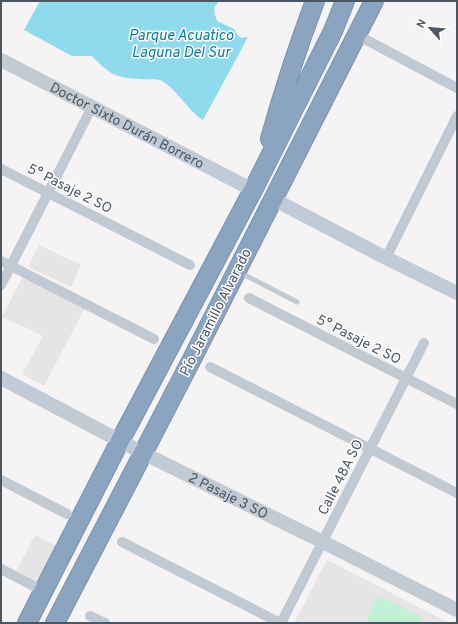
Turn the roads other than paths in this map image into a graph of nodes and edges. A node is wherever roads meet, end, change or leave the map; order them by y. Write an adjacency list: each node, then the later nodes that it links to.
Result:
1 (315, 1): 10 (highway)
2 (347, 1): 10 (highway, Pío Jaramillo Alvarado)
3 (374, 1): 4 (highway, Pío Jaramillo Alvarado)
4 (357, 35): 6 (street); 12 (highway, Pío Jaramillo Alvarado)
5 (1, 60): 7 (street, Doctor Sixto Durán Borrero)
6 (457, 88)
7 (92, 107): 10 (street, Doctor Sixto Durán Borrero); 11 (street)
8 (457, 116): 13 (street)
9 (1, 169): 11 (street, 5° Pasaje 2 SO)
10 (256, 184): 28 (highway, Pío Jaramillo Alvarado)
11 (48, 193): 15 (street, 5° Pasaje 2 SO); 16 (street)
12 (273, 199): 13 (street); 17 (highway, Pío Jaramillo Alvarado)
13 (386, 258): 19 (street)
14 (1, 261): 16 (street)
15 (190, 265)
16 (11, 266): 18 (street); 22 (street)
17 (237, 271): 21 (lane); 30 (highway, Pío Jaramillo Alvarado)
18 (1, 285)
19 (457, 293)
20 (249, 298): 26 (street, 5° Pasaje 2 SO)
21 (297, 302)
22 (154, 339)
23 (424, 343): 26 (street, Calle 48A SO)
24 (210, 367): 29 (street)
25 (1, 378): 28 (street, 2 Pasaje 3 SO)
26 (406, 378): 27 (street, 5° Pasaje 2 SO); 29 (street, Calle 48A SO)
27 (457, 404)
28 (120, 441): 30 (street, 2 Pasaje 3 SO); 37 (highway, Pío Jaramillo Alvarado)
29 (370, 449): 32 (street); 35 (street, Calle 48A SO)
30 (143, 453): 35 (street, 2 Pasaje 3 SO); 41 (highway, Pío Jaramillo Alvarado)
31 (1, 480): 33 (street)
32 (457, 493)
33 (67, 514)
34 (122, 542): 43 (street)
35 (323, 542): 38 (street, 2 Pasaje 3 SO); 43 (street, Calle 48A SO)
36 (1, 569): 37 (street)
37 (43, 591): 40 (highway, Pío Jaramillo Alvarado)
38 (457, 610)
39 (90, 616): 42 (street)
40 (27, 623)
41 (55, 623)
42 (105, 623)
43 (281, 623)

